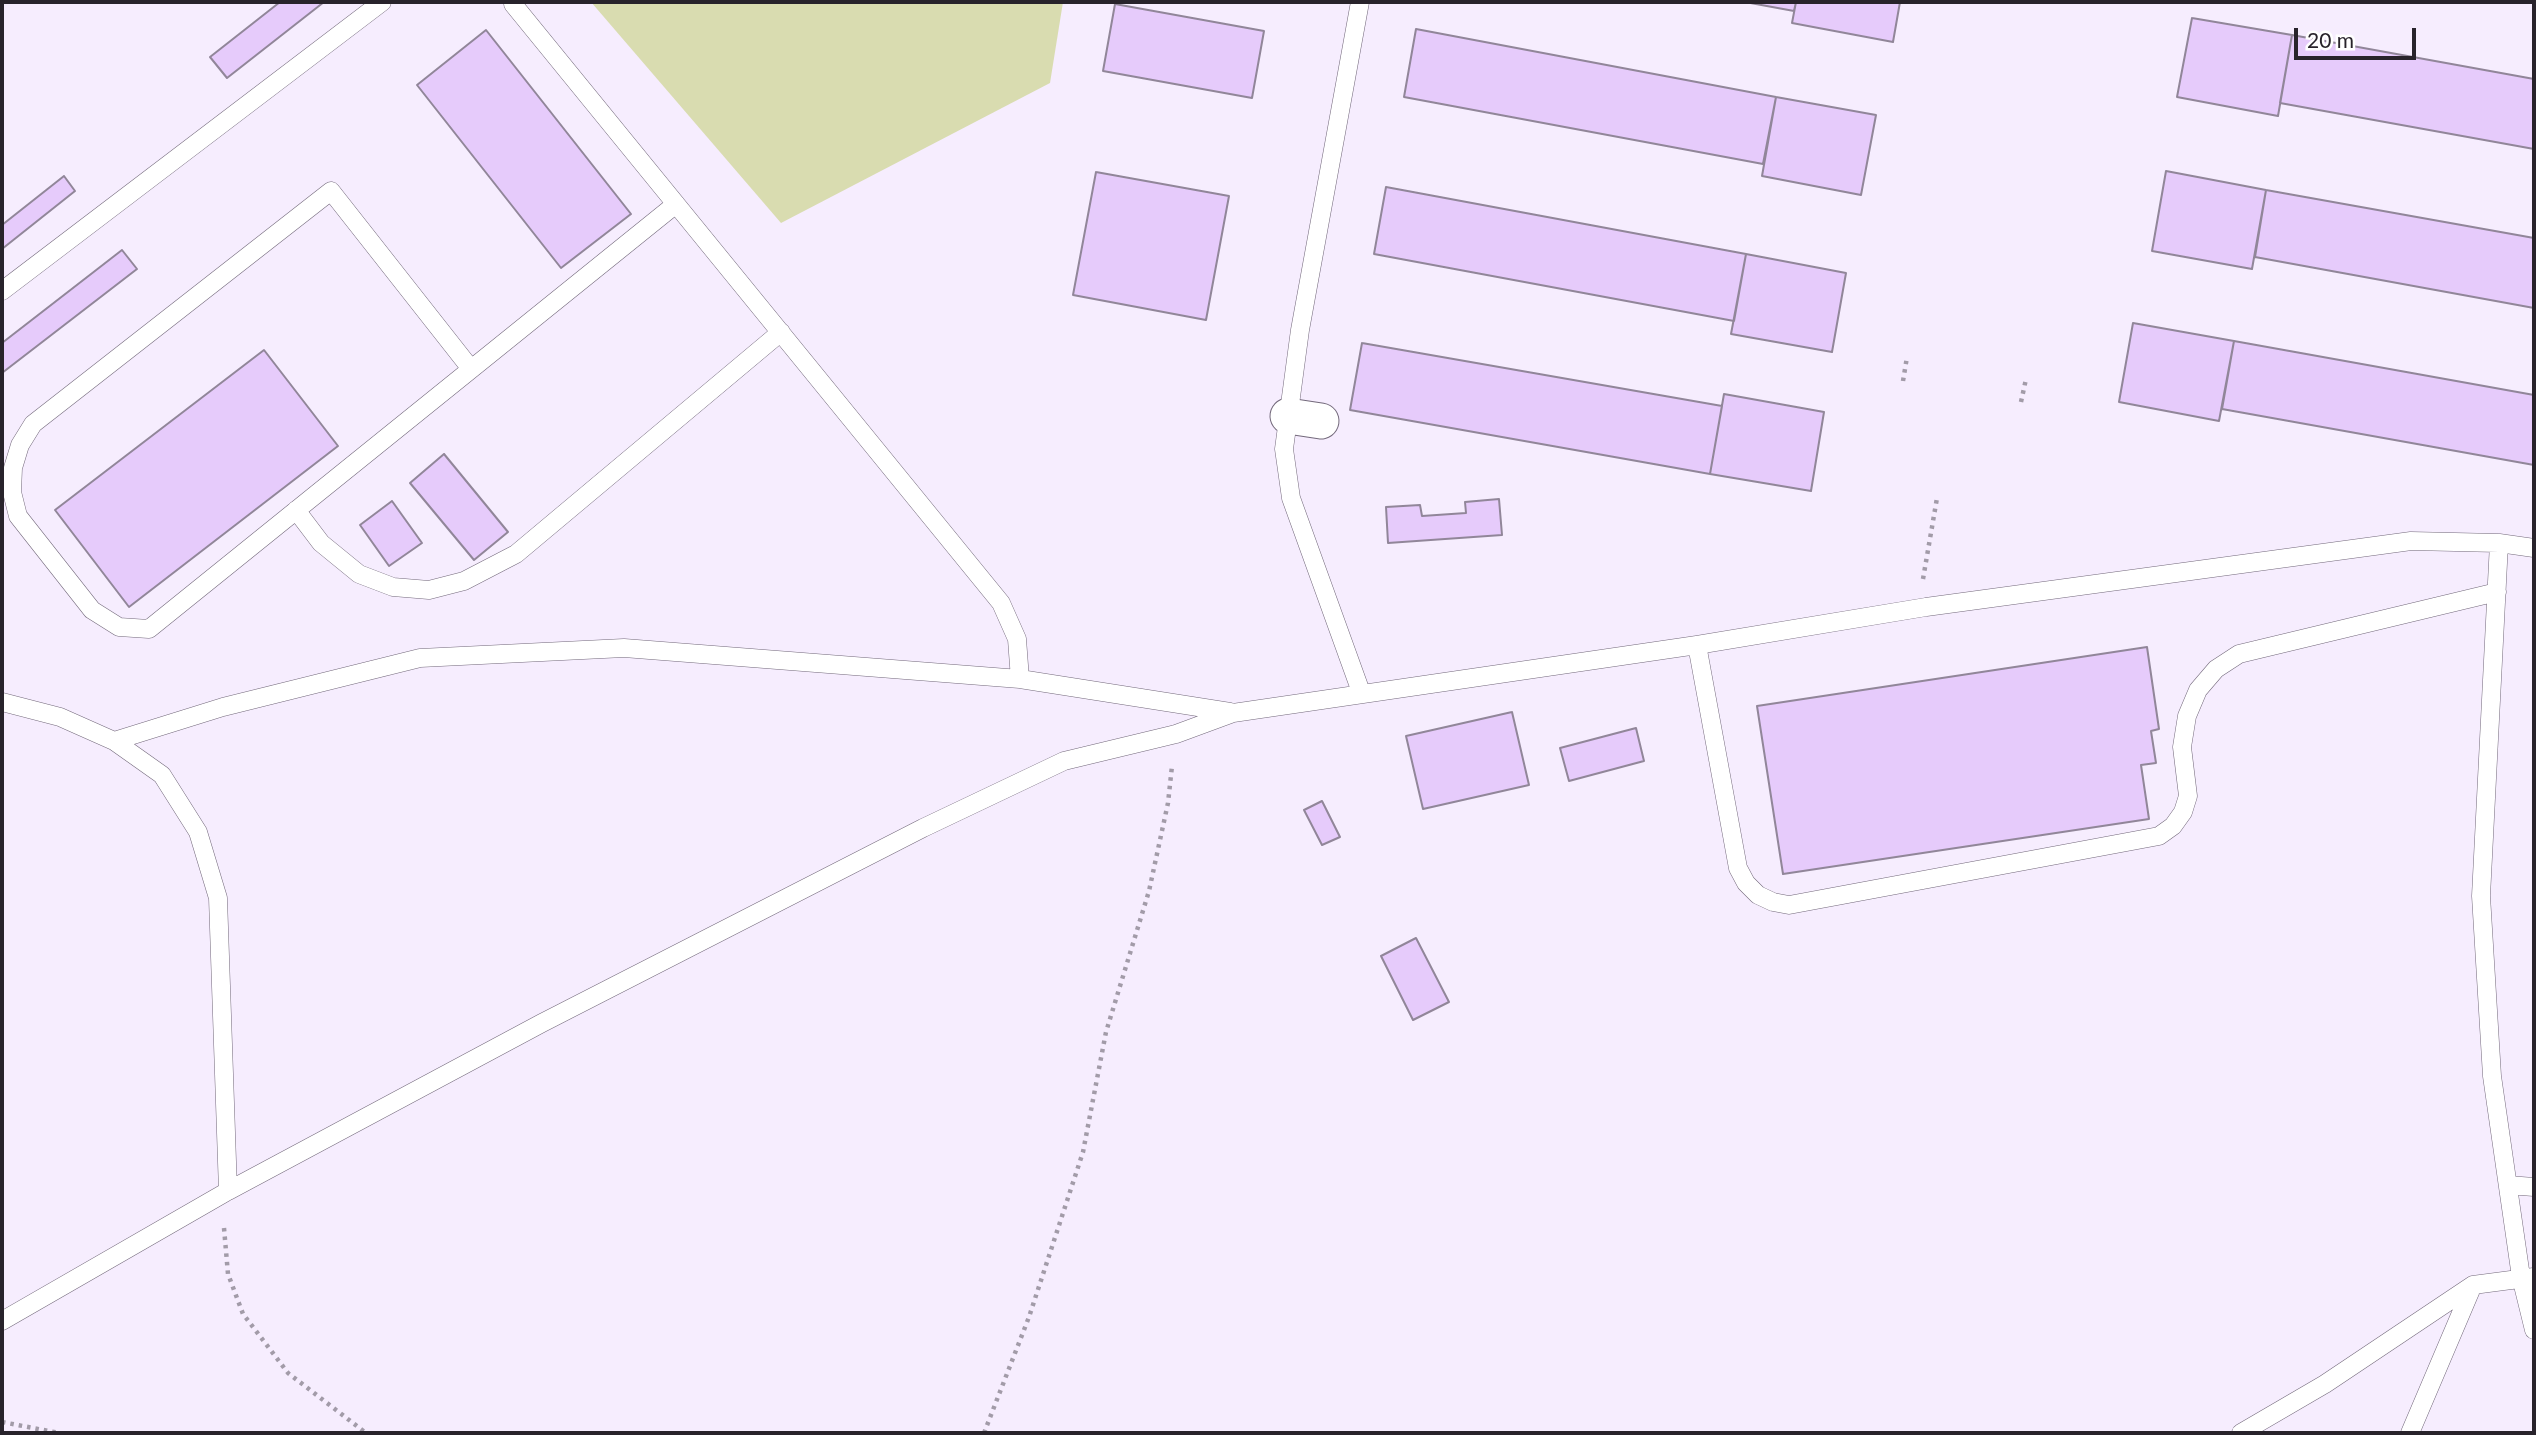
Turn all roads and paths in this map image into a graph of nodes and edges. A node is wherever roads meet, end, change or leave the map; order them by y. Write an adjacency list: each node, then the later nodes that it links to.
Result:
1 (382, 2): 5 (lane)
2 (1360, 2): 20 (lane)
3 (513, 4): 4 (lane)
4 (676, 204): 6 (lane); 8 (lane)
5 (2, 291)
6 (781, 332): 13 (lane); 19 (lane)
7 (1907, 357): 10 (path)
8 (471, 369): 13 (lane); 13 (lane)
9 (2026, 379): 11 (path)
10 (1903, 381)
11 (2021, 402)
12 (1937, 498): 17 (path)
13 (296, 510)
14 (2499, 543): 15 (lane); 16 (lane); 17 (lane)
15 (2534, 548)
16 (2497, 592): 18 (lane); 25 (lane)
17 (1926, 607): 18 (lane)
18 (1697, 645): 20 (lane)
19 (1020, 679): 22 (lane); 24 (lane)
20 (1361, 692): 22 (lane)
21 (2, 702): 24 (lane)
22 (1233, 713): 23 (lane)
23 (1176, 734): 27 (lane); 35 (path)
24 (114, 741): 27 (lane)
25 (2508, 1185): 26 (lane); 28 (lane)
26 (2534, 1187)
27 (228, 1191): 30 (lane); 34 (path)
28 (2528, 1277): 29 (lane); 31 (lane)
29 (2473, 1284): 36 (lane); 37 (lane)
30 (2, 1321)
31 (2534, 1330)
32 (2, 1422): 33 (path)
33 (59, 1433)
34 (366, 1433)
35 (984, 1433)
36 (2241, 1433)
37 (2410, 1433)

